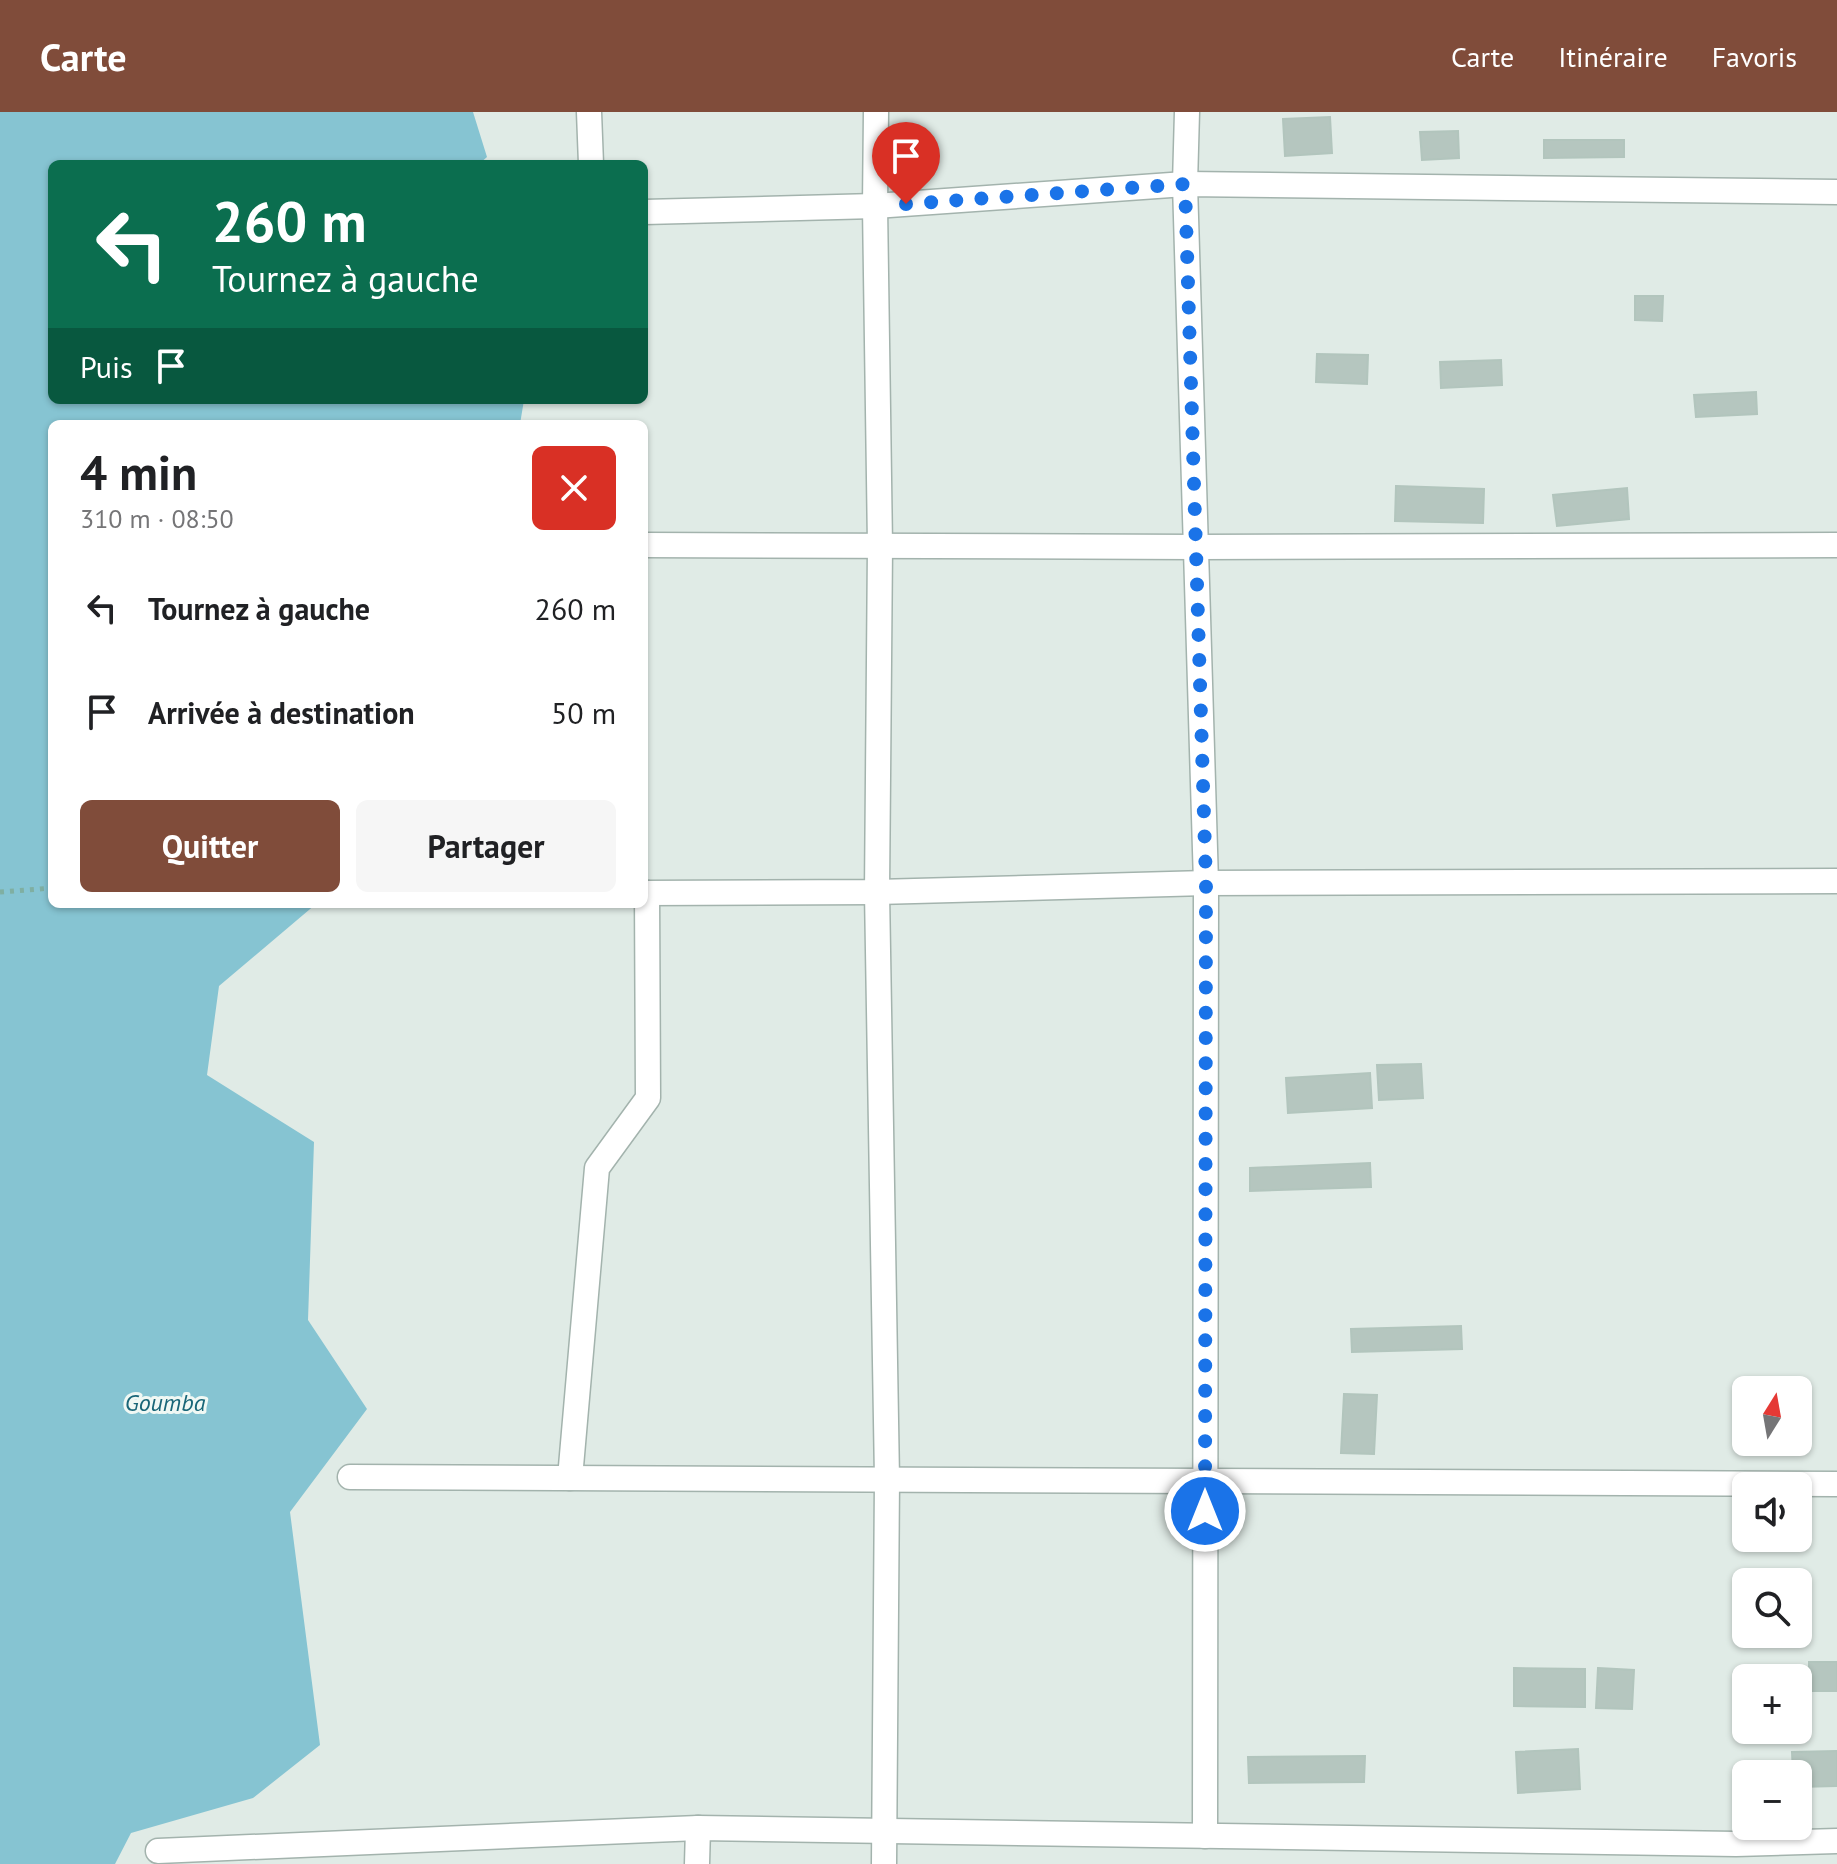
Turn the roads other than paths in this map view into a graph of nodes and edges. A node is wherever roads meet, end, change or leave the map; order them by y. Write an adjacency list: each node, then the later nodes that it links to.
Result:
1 (589, 112): 4 (street)
2 (876, 112): 7 (street)
3 (1187, 112): 5 (street)
4 (591, 160)
5 (1185, 184): 6 (street); 7 (street); 12 (street)
6 (1837, 192)
7 (875, 206): 8 (street); 11 (street)
8 (648, 212)
9 (648, 545): 11 (street)
10 (1837, 545): 12 (street)
11 (880, 546): 12 (street); 15 (street)
12 (1197, 547): 14 (street)
13 (1837, 881): 14 (street)
14 (1206, 883): 15 (street); 21 (street)
15 (877, 892): 16 (street); 20 (street)
16 (648, 893)
17 (645, 908): 19 (street)
18 (350, 1477): 19 (street)
19 (570, 1478): 20 (street)
20 (887, 1479): 21 (street); 24 (street)
21 (1205, 1481): 22 (street); 25 (street)
22 (1837, 1484)
23 (698, 1828): 24 (street); 28 (street); 30 (street)
24 (884, 1831): 25 (street); 31 (street)
25 (1205, 1836): 29 (street)
26 (1837, 1841): 29 (street)
27 (158, 1851): 28 (street)
28 (375, 1853)
29 (1736, 1854)
30 (697, 1864)
31 (884, 1864)

